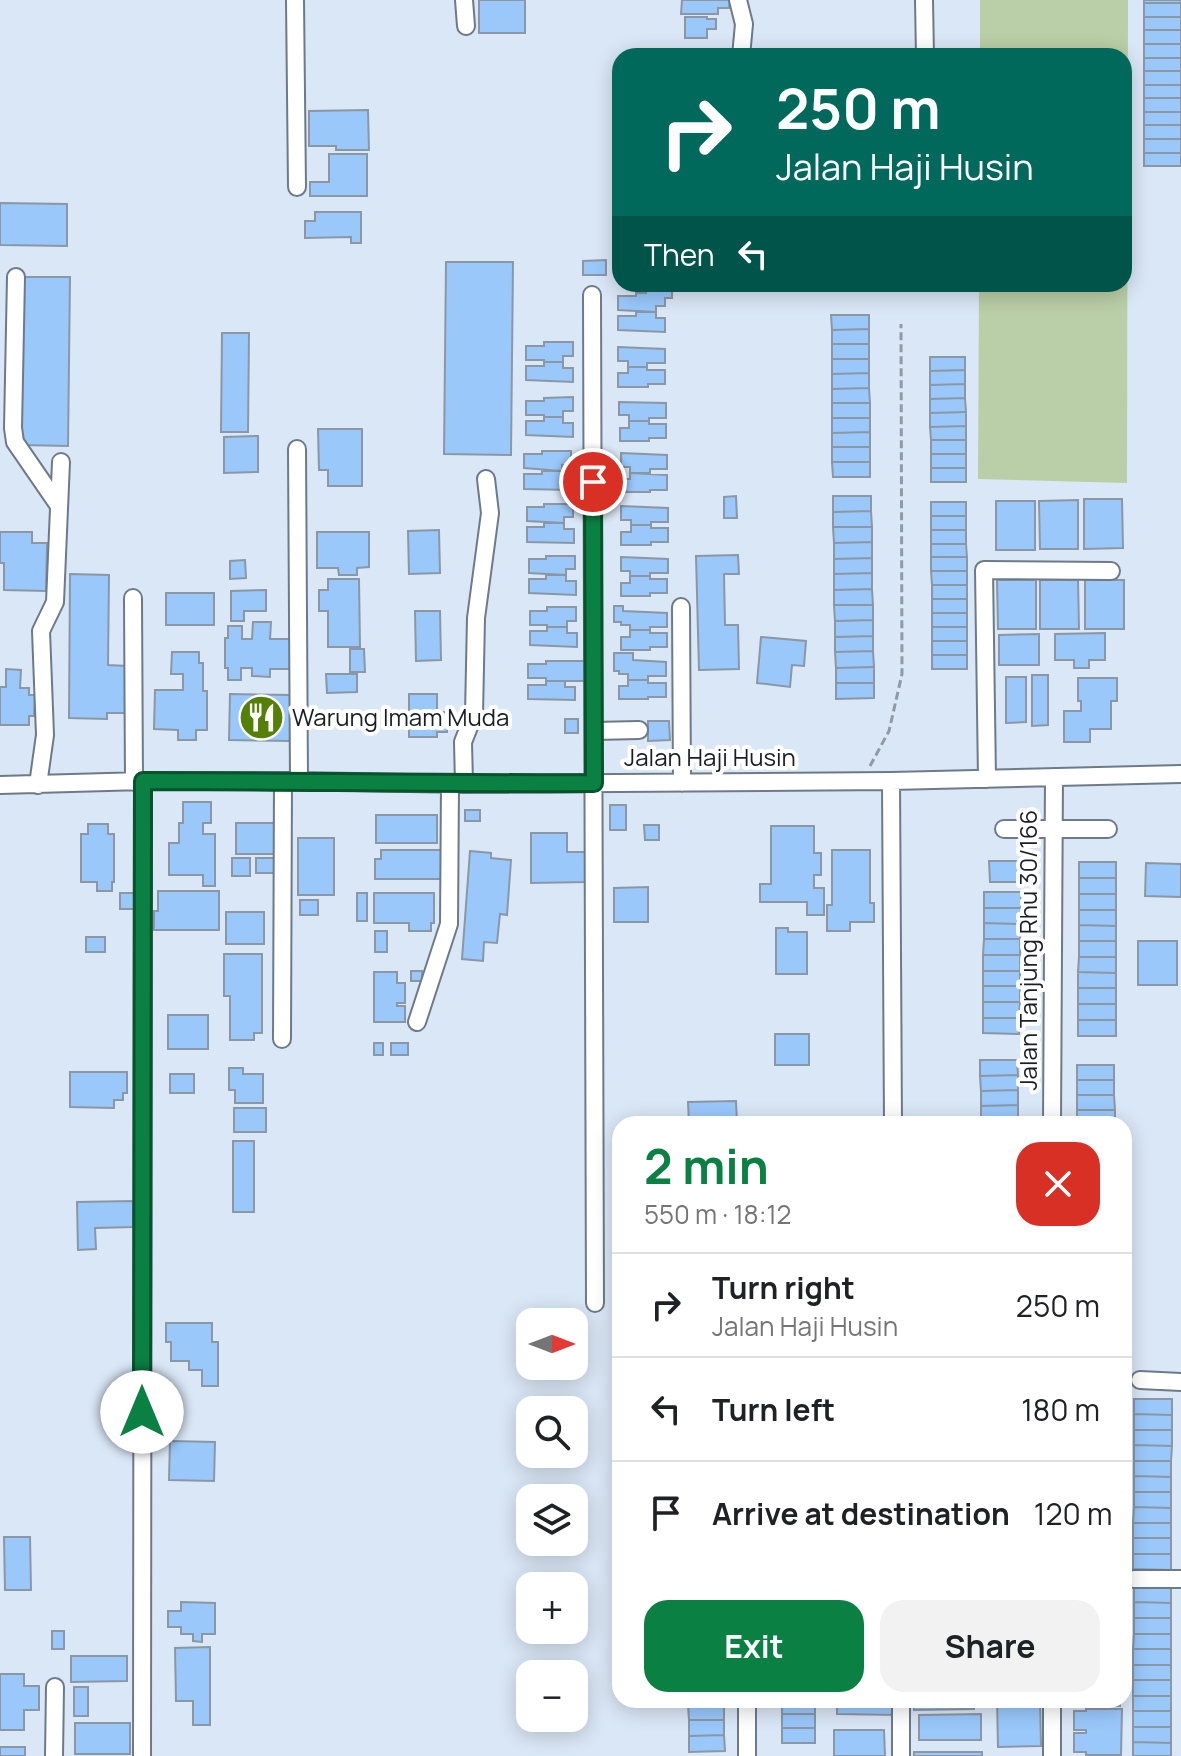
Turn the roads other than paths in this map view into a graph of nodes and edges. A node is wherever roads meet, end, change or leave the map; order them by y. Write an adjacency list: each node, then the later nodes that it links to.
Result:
1 (295, 0): 8 (street)
2 (464, 0): 5 (street)
3 (738, 0): 6 (street)
4 (924, 0): 7 (street)
5 (466, 26)
6 (742, 48)
7 (925, 48)
8 (297, 187)
9 (16, 277): 14 (street)
10 (592, 295): 19 (street)
11 (297, 449): 23 (street)
12 (61, 462): 14 (street)
13 (486, 479): 28 (street)
14 (59, 506): 30 (street)
15 (1111, 571): 22 (street)
16 (133, 598): 25 (street)
17 (681, 607): 27 (street)
18 (639, 730): 19 (street)
19 (594, 731): 26 (street)
20 (1181, 774): 21 (street, Jalan Haji Husin)
21 (1054, 777): 22 (street, Jalan Haji Husin); 32 (street, Jalan Tanjung Rhu 30/166)
22 (987, 779): 24 (street, Jalan Haji Husin)
23 (291, 781): 25 (street, Jalan Haji Husin); 28 (street, Jalan Haji Husin); 35 (street)
24 (891, 781): 27 (street, Jalan Haji Husin); 36 (street)
25 (139, 782): 30 (street, Jalan Haji Husin); 48 (street)
26 (594, 783): 27 (street, Jalan Haji Husin); 28 (street, Jalan Haji Husin); 38 (street)
27 (682, 783)
28 (457, 784): 34 (street)
29 (0, 785): 30 (street, Jalan Haji Husin)
30 (38, 785)
31 (1004, 829): 32 (street)
32 (1054, 829): 33 (street); 37 (street, Jalan Tanjung Rhu 30/166)
33 (1108, 829)
34 (417, 1022)
35 (282, 1039)
36 (893, 1116)
37 (1052, 1116)
38 (595, 1303)
39 (1140, 1380): 40 (street)
40 (1181, 1382)
41 (1134, 1579): 42 (street)
42 (1181, 1579)
43 (55, 1687): 47 (street)
44 (747, 1708): 49 (street)
45 (901, 1708): 50 (street)
46 (1052, 1708): 51 (street)
47 (54, 1756)
48 (142, 1756)
49 (747, 1756)
50 (901, 1756)
51 (1052, 1756)

